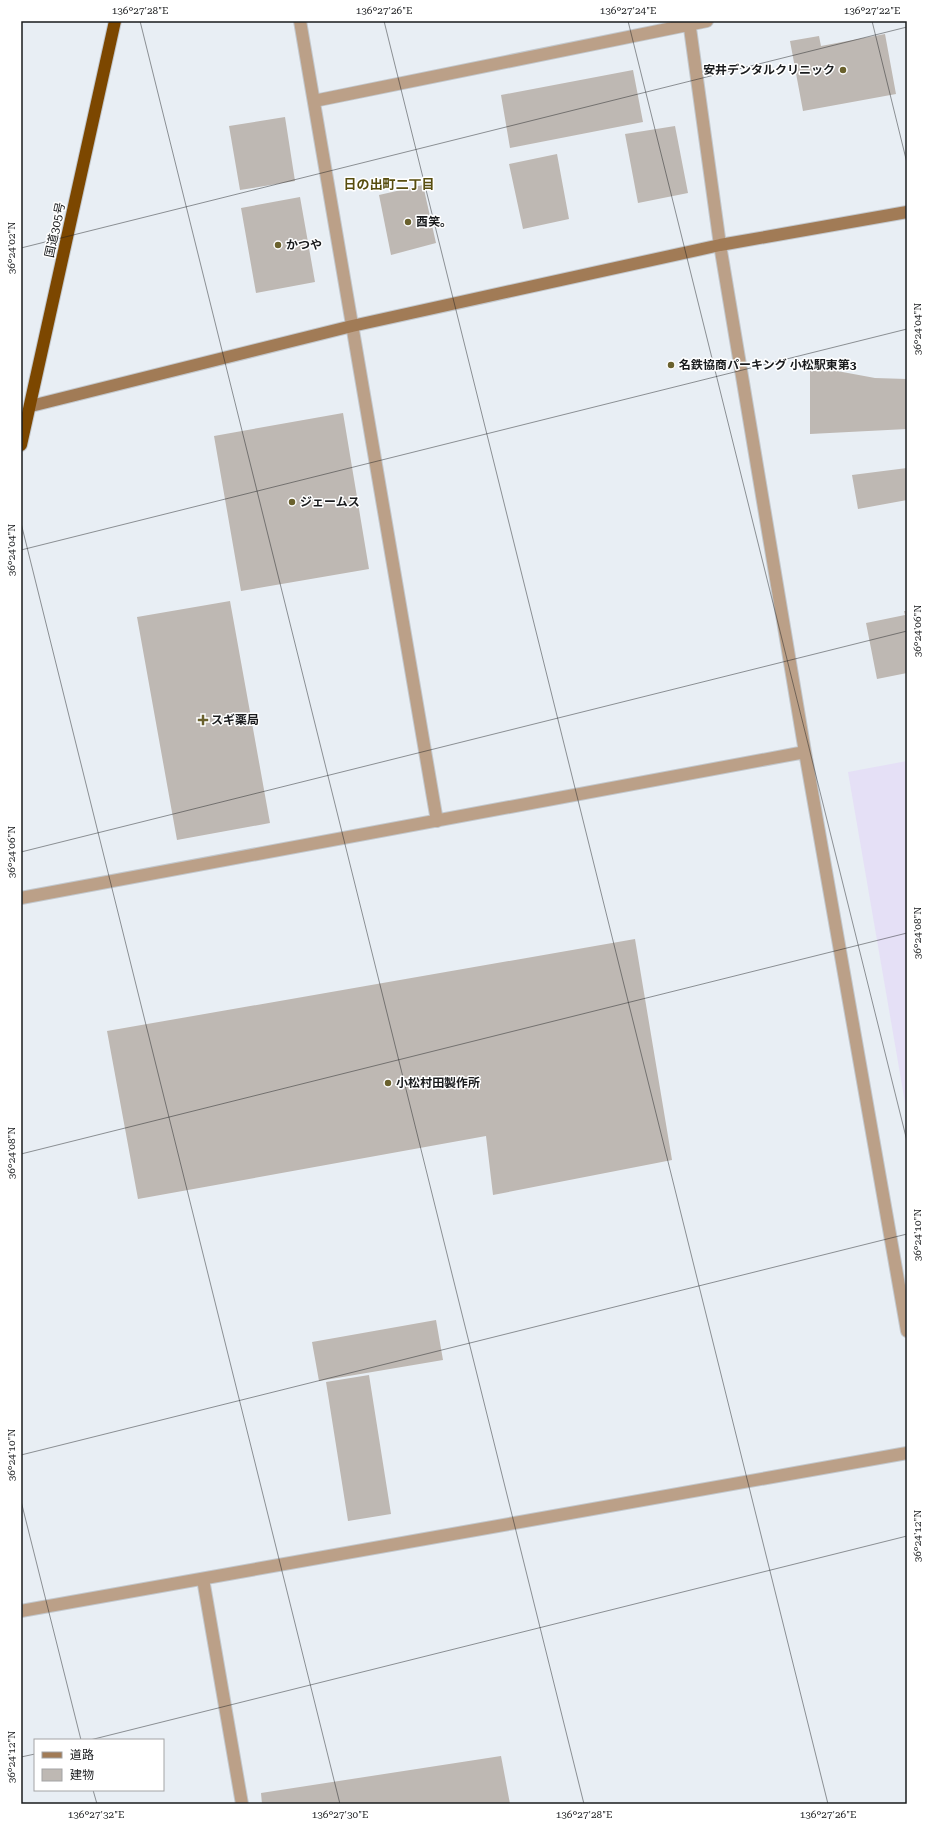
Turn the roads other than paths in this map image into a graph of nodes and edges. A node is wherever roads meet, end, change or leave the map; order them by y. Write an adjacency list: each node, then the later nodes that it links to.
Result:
1 (115, 21): 9 (highway, 国道305号)
2 (300, 21): 5 (street)
3 (707, 21): 4 (street)
4 (690, 23): 5 (street); 7 (street)
5 (314, 101): 8 (street)
6 (907, 212): 7 (street)
7 (720, 245): 8 (street); 11 (street)
8 (352, 326): 9 (street); 12 (street)
9 (26, 407): 10 (highway, 国道305号)
10 (21, 445)
11 (805, 752): 12 (street); 14 (street)
12 (437, 821): 13 (street)
13 (21, 898)
14 (907, 1331)
15 (907, 1452): 16 (street)
16 (203, 1578): 17 (street); 18 (street)
17 (21, 1611)
18 (242, 1804)

